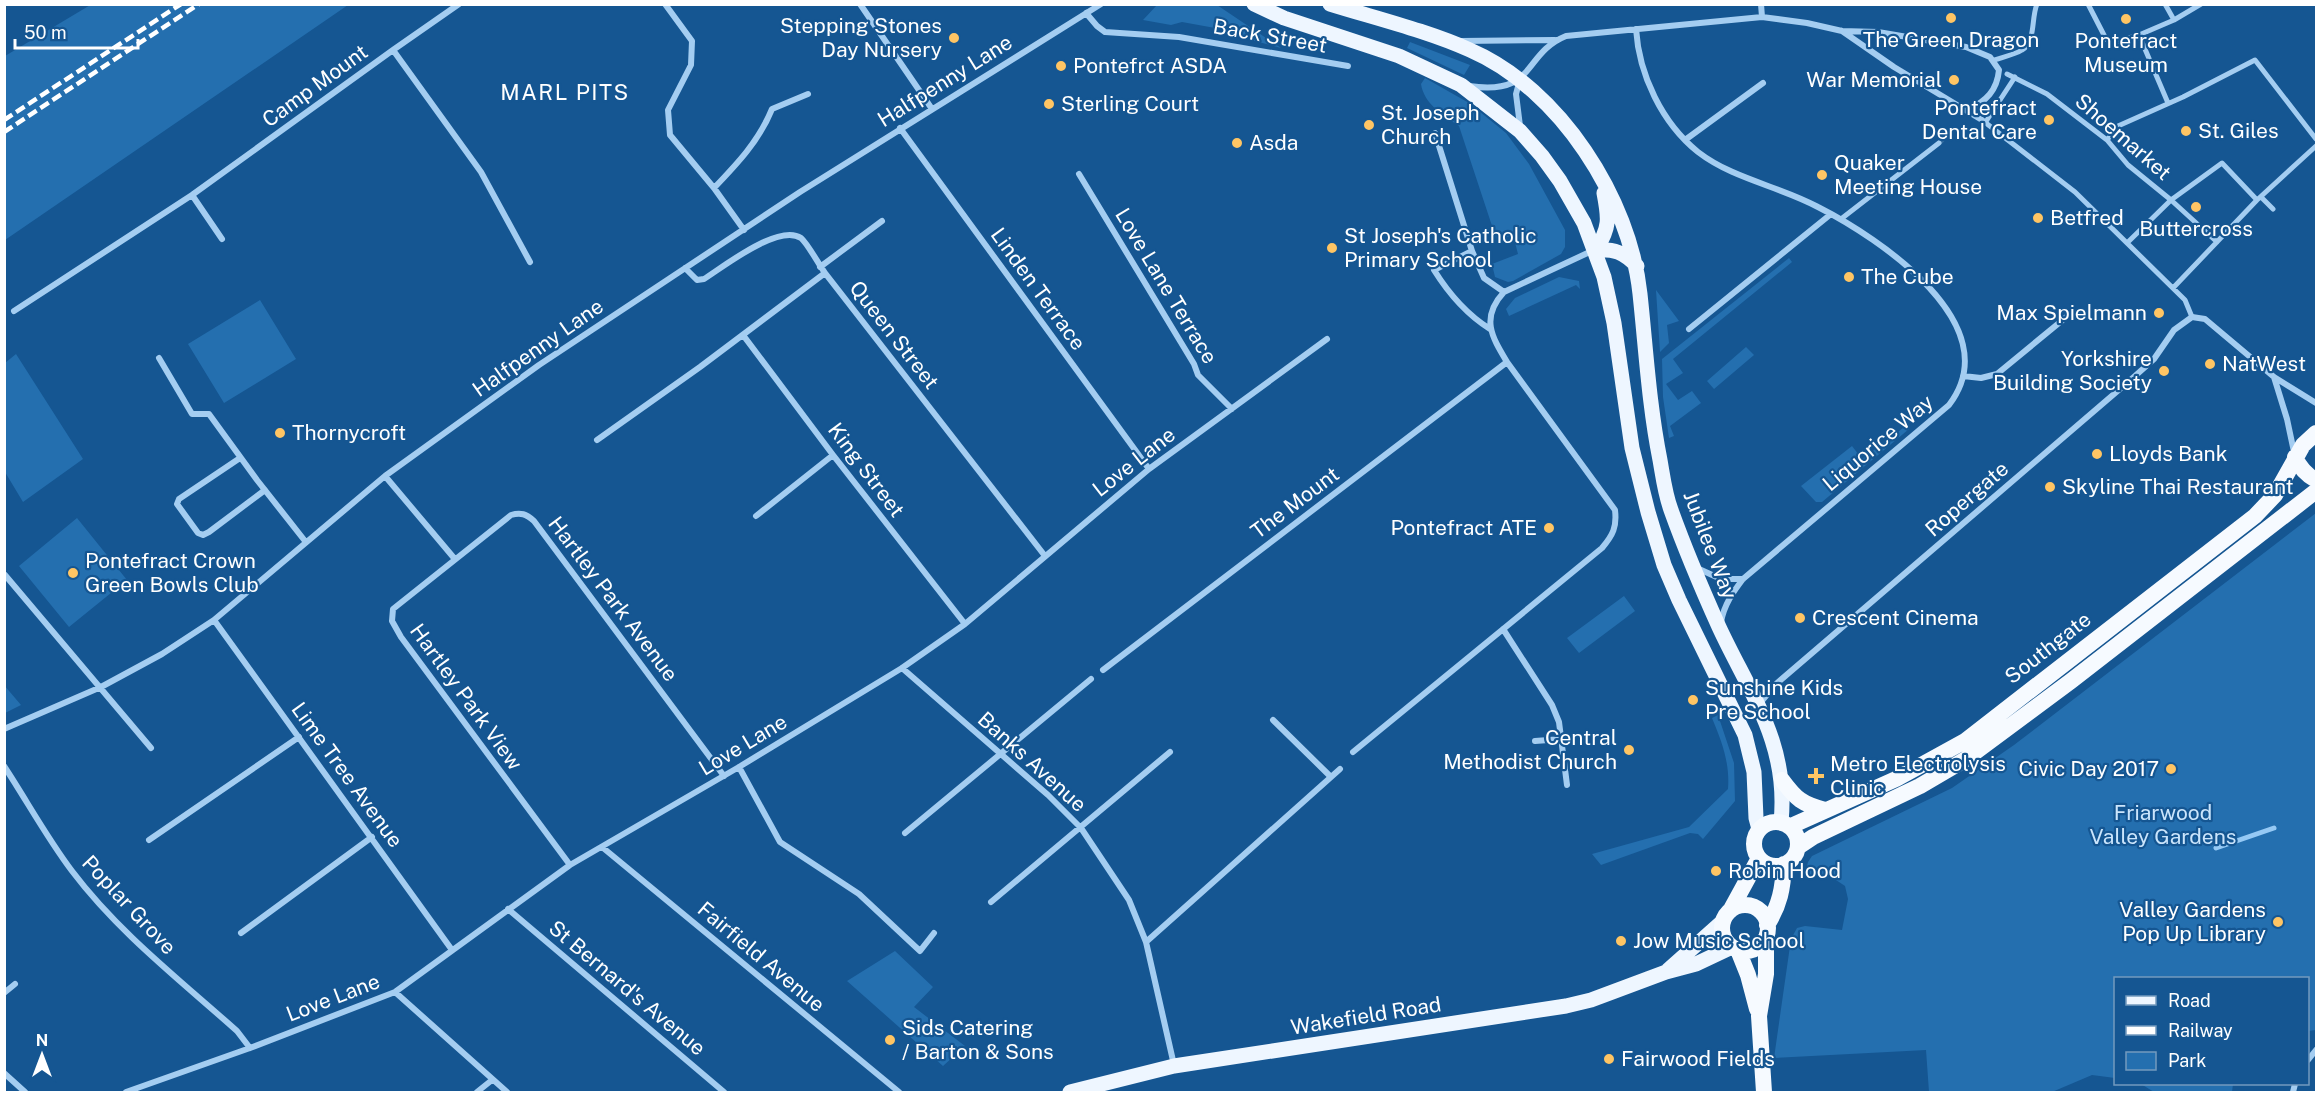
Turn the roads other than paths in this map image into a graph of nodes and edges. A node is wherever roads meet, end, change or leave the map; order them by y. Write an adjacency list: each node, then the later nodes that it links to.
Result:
1 (459, 4): 20 (street, Camp Mount)
2 (665, 4): 44 (street)
3 (860, 4): 31 (street)
4 (1101, 4): 12 (street, Halfpenny Lane)
5 (1254, 4): 28 (main road)
6 (1330, 4): 19 (main road)
7 (1761, 4): 13 (street)
8 (2037, 4): 21 (street)
9 (2088, 4): 17 (street)
10 (2164, 4): 14 (street)
11 (2201, 4): 14 (street)
12 (1086, 13): 22 (street, Back Street); 31 (street, Halfpenny Lane)
13 (1762, 17): 15 (street); 16 (street)
14 (2174, 20): 17 (street)
15 (1636, 29): 18 (street); 38 (street, Liquorice Way)
16 (1842, 31): 21 (street); 32 (street)
17 (2139, 35): 30 (street)
18 (1556, 40): 19 (street); 26 (street)
19 (1445, 41): 26 (main road)
20 (393, 50): 45 (street, Camp Mount); 58 (street)
21 (1994, 60): 23 (street)
22 (1348, 66)
23 (1999, 70): 24 (street, Shoemarket); 32 (street)
24 (2007, 74): 25 (street, Shoemarket)
25 (2014, 77): 33 (street); 39 (street, Shoemarket)
26 (1520, 80): 28 (street); 35 (street); 43 (main road)
27 (1763, 83): 38 (street)
28 (1461, 85): 35 (main road)
29 (808, 94): 44 (street)
30 (2168, 103): 37 (street); 39 (street)
31 (932, 109): 34 (street, Halfpenny Lane)
32 (1968, 111): 33 (street)
33 (1983, 121): 55 (street)
34 (900, 128): 52 (street, Halfpenny Lane); 83 (street, Linden Terrace)
35 (1520, 131): 56 (main road)
36 (1435, 133): 57 (street)
37 (2316, 139)
38 (1685, 140): 49 (street, Liquorice Way)
39 (2107, 140): 47 (street, Shoemarket)
40 (1939, 143): 50 (street)
41 (2316, 146): 46 (street)
42 (1079, 174): 77 (street, Love Lane Terrace)
43 (1601, 179): 56 (main road); 59 (main road, Jubilee Way)
44 (714, 188): 52 (street)
45 (192, 195): 53 (street); 65 (street, Camp Mount)
46 (2259, 199): 47 (street); 48 (street); 54 (street)
47 (2171, 200): 54 (street, Shoemarket); 55 (street)
48 (2272, 209)
49 (1831, 213): 50 (street, Liquorice Way); 68 (street)
50 (1841, 219): 74 (street, Liquorice Way)
51 (882, 221): 60 (street)
52 (744, 230): 61 (street, Halfpenny Lane)
53 (222, 240)
54 (2217, 242): 63 (street)
55 (2127, 243): 63 (street)
56 (1596, 250): 59 (main road); 64 (street); 123 (main road)
57 (1472, 251): 64 (street); 69 (street)
58 (530, 262)
59 (1636, 266): 92 (main road, Jubilee Way)
60 (820, 267): 61 (street, Queen Street); 62 (street, Queen Street)
61 (685, 268): 84 (street, Halfpenny Lane)
62 (825, 273): 70 (street); 90 (street, Queen Street)
63 (2173, 288): 67 (street)
64 (1504, 292): 69 (street)
65 (14, 311)
66 (2070, 314): 74 (street)
67 (2192, 316): 75 (street); 103 (street, Ropergate)
68 (1689, 328)
69 (1490, 329): 73 (street)
70 (743, 335): 79 (street); 80 (street, King Street)
71 (1327, 339): 77 (street, Love Lane)
72 (159, 358): 82 (street)
73 (1507, 362): 98 (street); 100 (street, The Mount)
74 (1963, 376): 94 (street, Liquorice Way)
75 (2274, 378): 76 (street); 81 (street)
76 (2316, 402)
77 (1232, 409): 83 (street, Love Lane)
78 (2316, 433): 81 (highway, Southgate)
79 (597, 440)
80 (833, 455): 88 (street); 96 (street, King Street)
81 (2295, 457): 85 (highway); 120 (highway, Southgate)
82 (240, 458): 86 (street); 86 (street)
83 (1149, 469): 90 (street, Love Lane)
84 (385, 476): 89 (street, Halfpenny Lane); 91 (street)
85 (2316, 480)
86 (264, 490): 89 (street)
87 (2316, 491): 128 (highway, Southgate)
88 (756, 516)
89 (305, 541): 95 (street, Halfpenny Lane)
90 (1045, 556): 96 (street, Love Lane)
91 (454, 558): 116 (street, Hartley Park Avenue); 131 (street, Hartley Park View)
92 (1692, 563): 94 (street); 97 (main road, Jubilee Way)
93 (5, 575): 102 (street)
94 (1743, 579): 97 (street, Liquorice Way)
95 (214, 620): 102 (street, Halfpenny Lane); 106 (street, Lime Tree Avenue)
96 (965, 624): 99 (street, Love Lane)
97 (1720, 628): 103 (main road, Jubilee Way)
98 (1503, 629): 107 (street); 111 (street)
99 (902, 668): 112 (street, Banks Avenue); 114 (street, Love Lane)
100 (1103, 670)
101 (1091, 679): 112 (street)
102 (101, 687): 105 (street, Halfpenny Lane); 109 (street)
103 (1759, 704): 118 (main road, Jubilee Way)
104 (1273, 720): 117 (street)
105 (4, 729)
106 (299, 737): 125 (street, Lime Tree Avenue); 126 (street)
107 (1562, 739): 108 (street); 119 (street)
108 (1535, 741)
109 (151, 748)
110 (1170, 752): 122 (street)
111 (1353, 752)
112 (1000, 754): 122 (street, Banks Avenue); 124 (street)
113 (4, 766): 146 (street, Poplar Grove)
114 (739, 767): 116 (street, Love Lane); 137 (street)
115 (1340, 769): 117 (street)
116 (724, 776): 127 (street, Love Lane)
117 (1331, 777): 138 (street)
118 (1782, 780): 120 (highway); 121 (main road, Jubilee Way)
119 (1567, 785)
120 (1825, 810): 121 (highway, Southgate)
121 (1786, 824): 123 (highway); 128 (highway)
122 (1081, 828): 132 (street); 138 (street, Banks Avenue)
123 (1759, 830): 129 (highway)
124 (905, 833)
125 (372, 837): 136 (street); 140 (street, Lime Tree Avenue)
126 (149, 840)
127 (602, 847): 131 (street, Love Lane); 155 (street, Fairfield Avenue)
128 (1798, 847): 130 (highway)
129 (1759, 858): 130 (highway); 134 (highway)
130 (1784, 864): 135 (highway)
131 (570, 865): 133 (street, Love Lane)
132 (991, 902)
133 (508, 909): 140 (street, Love Lane); 154 (street, St Bernard's Avenue)
134 (1726, 916): 135 (highway); 139 (highway); 141 (main road, Wakefield Road)
135 (1766, 932): 139 (highway); 145 (highway)
136 (241, 933)
137 (934, 933)
138 (1146, 942): 147 (street, Banks Avenue)
139 (1735, 949): 141 (main road, Wakefield Road); 145 (highway)
140 (452, 950): 143 (street, Love Lane)
141 (1666, 972): 147 (main road, Wakefield Road)
142 (15, 984): 144 (street)
143 (395, 992): 146 (street, Love Lane); 149 (street)
144 (4, 993)
145 (1759, 1016): 157 (highway)
146 (250, 1048): 151 (street, Love Lane)
147 (1174, 1066): 156 (main road, Wakefield Road)
148 (4, 1073): 150 (street)
149 (492, 1080): 152 (street); 153 (street)
150 (25, 1092)
151 (126, 1092)
152 (477, 1092)
153 (507, 1092)
154 (724, 1092)
155 (899, 1092)
156 (1070, 1092)
157 (1764, 1092)

